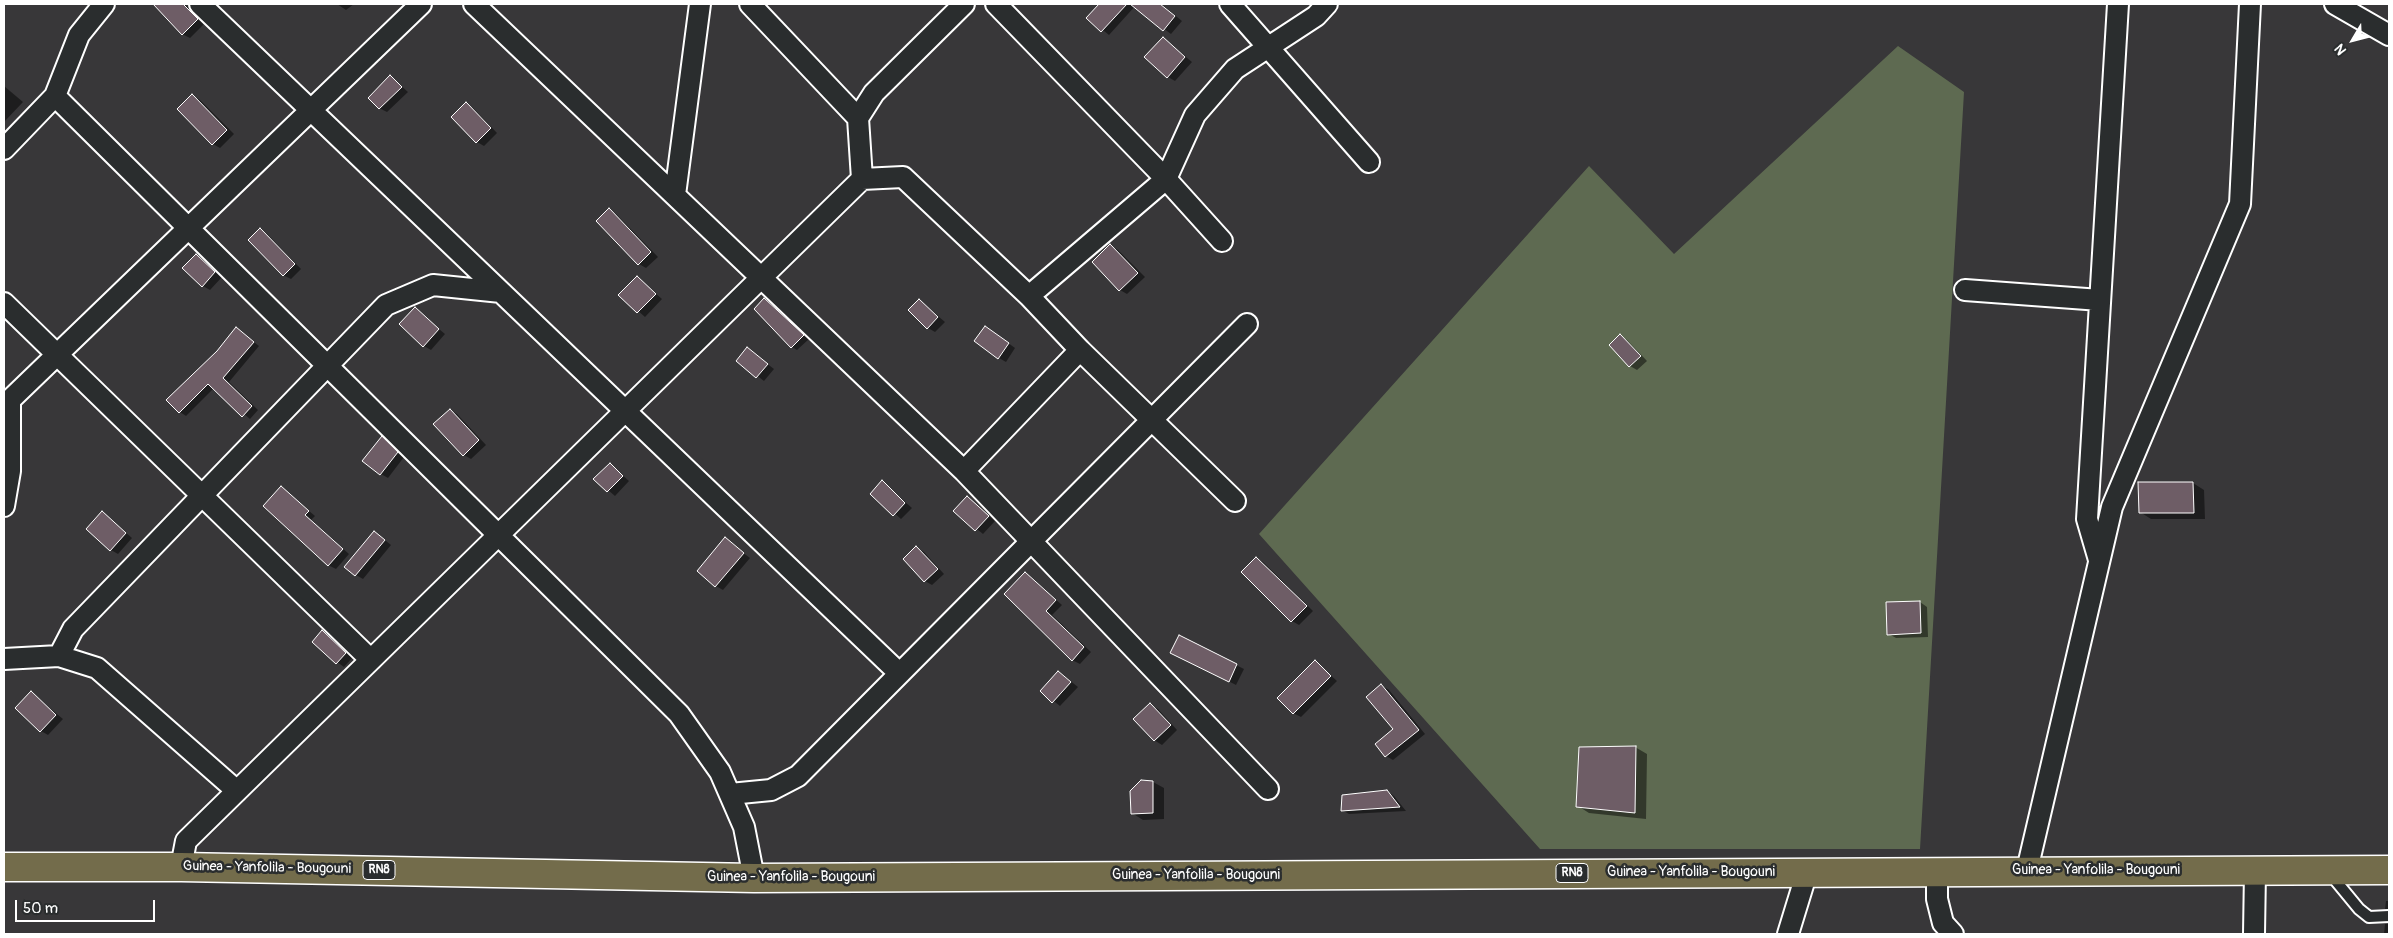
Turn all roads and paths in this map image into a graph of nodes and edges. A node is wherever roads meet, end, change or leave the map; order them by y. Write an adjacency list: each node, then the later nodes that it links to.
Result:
1 (104, 4): 16 (street)
2 (200, 4): 17 (street)
3 (421, 4): 17 (street)
4 (474, 4): 23 (street)
5 (700, 4): 23 (street)
6 (750, 4): 18 (street)
7 (964, 4): 18 (street)
8 (996, 4): 22 (street)
9 (1230, 4): 15 (street)
10 (1327, 4): 15 (street)
11 (2118, 4): 30 (street)
12 (2250, 4): 44 (street)
13 (2335, 4): 14 (street)
14 (2389, 35)
15 (1268, 47): 20 (street); 22 (street)
16 (55, 96): 19 (street); 24 (street)
17 (311, 110): 24 (street); 28 (street)
18 (858, 118): 21 (street)
19 (4, 149)
20 (1369, 162)
21 (862, 178): 26 (street); 29 (street)
22 (1166, 179): 25 (street); 29 (street)
23 (675, 195): 26 (street)
24 (188, 228): 34 (street); 35 (street)
25 (1222, 241)
26 (761, 278): 36 (street); 38 (street)
27 (1965, 290): 30 (street)
28 (501, 292): 35 (street); 36 (street)
29 (1029, 296): 33 (street)
30 (2100, 300): 44 (street)
31 (4, 303): 34 (street)
32 (1247, 324): 37 (street)
33 (1080, 350): 37 (street); 38 (street)
34 (57, 355): 39 (street); 41 (street)
35 (327, 366): 39 (street); 42 (street)
36 (626, 410): 42 (street); 48 (street)
37 (1152, 420): 40 (street); 43 (street)
38 (964, 471): 43 (street)
39 (202, 495): 45 (street); 47 (street)
40 (1236, 501)
41 (4, 506)
42 (498, 535): 47 (street); 51 (street)
43 (1031, 541): 48 (street); 49 (street)
44 (2099, 562): 54 (street)
45 (60, 656): 46 (street); 50 (street)
46 (4, 659)
47 (371, 660): 50 (street)
48 (900, 673): 51 (street)
49 (1268, 789)
50 (237, 791): 52 (street)
51 (730, 794): 60 (street)
52 (181, 866): 53 (main road, Guinea - Yanfolila - Bougouni / RN8); 60 (main road, Guinea - Yanfolila - Bougouni / RN8)
53 (4, 867)
54 (2027, 870): 55 (main road, Guinea - Yanfolila - Bougouni / RN8); 58 (main road, Guinea - Yanfolila - Bougouni / RN8)
55 (2255, 870): 56 (main road, Guinea - Yanfolila - Bougouni / RN8); 64 (street)
56 (2328, 870): 57 (main road, Guinea - Yanfolila - Bougouni / RN8); 61 (lane)
57 (2389, 870)
58 (1936, 871): 59 (main road, Guinea - Yanfolila - Bougouni / RN8); 63 (street)
59 (1807, 872): 60 (main road, Guinea - Yanfolila - Bougouni / RN8); 62 (street)
60 (754, 878)
61 (2389, 916)
62 (1788, 934)
63 (1953, 934)
64 (2254, 934)

